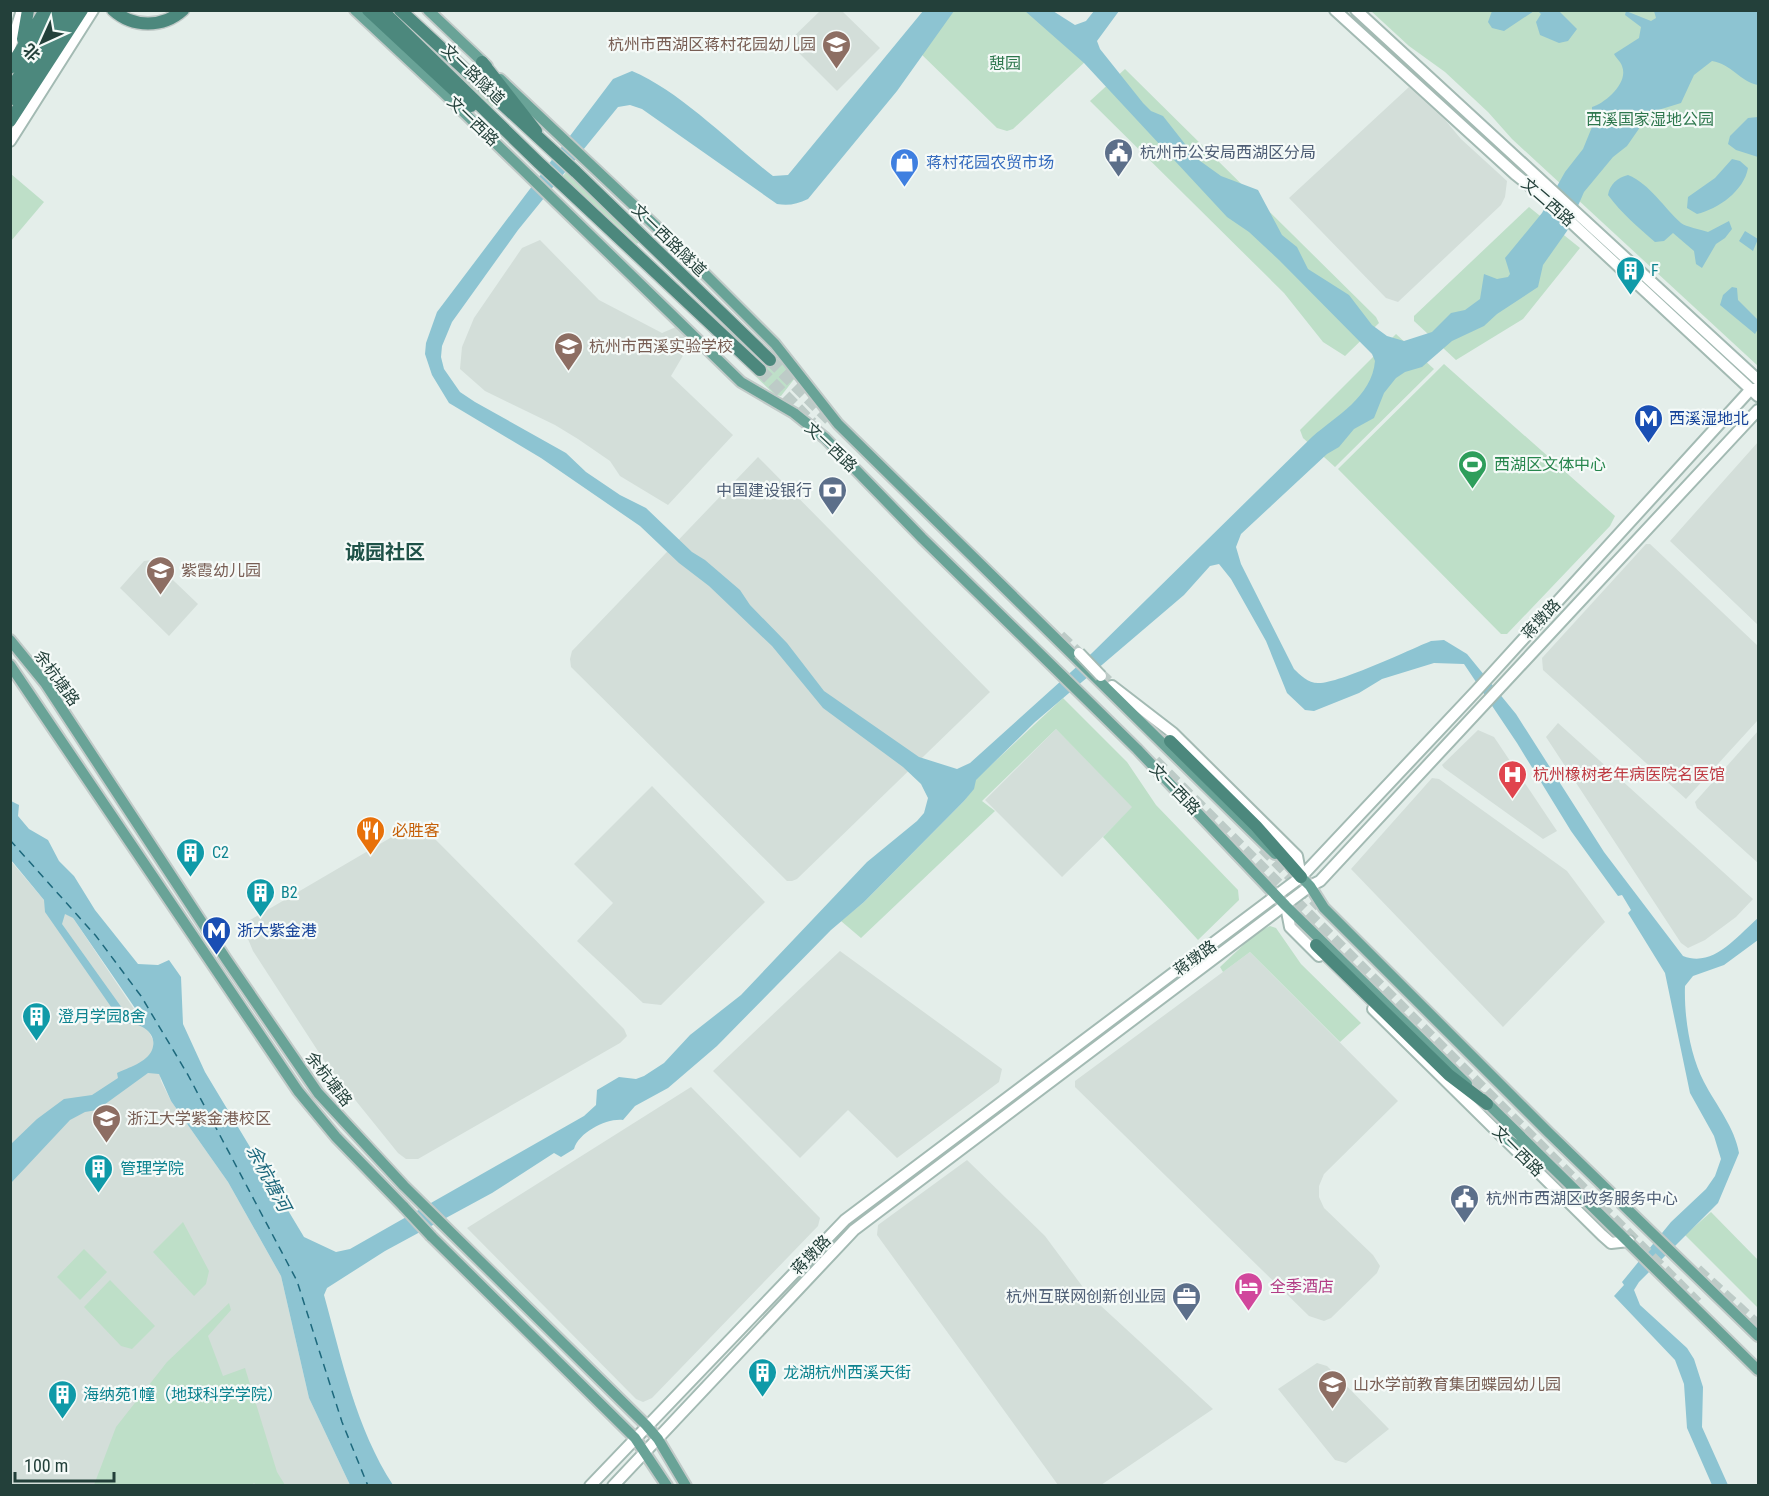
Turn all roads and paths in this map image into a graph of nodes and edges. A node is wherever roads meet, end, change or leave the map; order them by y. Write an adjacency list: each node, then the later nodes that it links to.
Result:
1 (22, 10): 20 (main road)
2 (28, 10): 19 (highway)
3 (36, 10): 19 (highway)
4 (45, 10): 22 (highway)
5 (58, 10): 24 (highway)
6 (69, 10): 25 (highway)
7 (82, 10): 26 (highway)
8 (93, 10): 23 (main road)
9 (113, 10): 10 (highway)
10 (183, 10)
11 (355, 10): 42 (main road, 文一西路)
12 (368, 10): 30 (highway)
13 (382, 10): 30 (highway, 文一路隧道)
14 (400, 10): 29 (highway, 文一路隧道)
15 (412, 10): 29 (highway)
16 (428, 10): 21 (main road, 文一西路)
17 (1335, 10): 31 (main road, 文二西路)
18 (1356, 10): 31 (main road, 文二西路)
19 (22, 39): 22 (highway)
20 (10, 48)
21 (482, 62): 29 (highway); 41 (main road, 文一西路, bridge)
22 (11, 66)
23 (49, 79): 27 (highway); 28 (main road)
24 (10, 91)
25 (10, 110)
26 (10, 121)
27 (10, 128)
28 (10, 141)
29 (550, 148): 33 (highway, 文一西路隧道)
30 (541, 164): 34 (highway, 文一西路隧道)
31 (1549, 194): 32 (main road, 文二西路)
32 (1579, 222): 35 (main road, 文二西路); 36 (main road, 文二西路)
33 (770, 360)
34 (760, 370)
35 (1758, 380)
36 (1756, 392): 41 (main road, 蒋墩路)
37 (1758, 410): 41 (main road, 蒋墩路)
38 (10, 640): 51 (main road, 余杭塘路)
39 (10, 665): 52 (main road, 余杭塘路, bridge)
40 (1170, 741): 41 (highway)
41 (1306, 881): 42 (main road, 蒋墩路); 43 (main road, 蒋墩路); 49 (main road, 文一西路)
42 (1278, 897): 43 (main road, 文一西路); 51 (main road, 蒋墩路)
43 (1286, 906): 45 (main road, 文一西路); 46 (main road, 文一西路); 53 (main road, 蒋墩路)
44 (1316, 945): 45 (highway)
45 (1488, 1104): 47 (main road, 文一西路)
46 (1502, 1136): 47 (main road); 48 (main road, 文一西路)
47 (1552, 1167): 48 (main road, 文一西路)
48 (1629, 1241): 50 (main road)
49 (1758, 1336)
50 (1758, 1370)
51 (646, 1425): 52 (main road, 蒋墩路); 53 (main road, 余杭塘路)
52 (634, 1438): 54 (main road, 余杭塘路); 55 (main road, 蒋墩路)
53 (658, 1438): 54 (main road, 蒋墩路); 58 (main road, 余杭塘路)
54 (645, 1452): 56 (main road, 蒋墩路); 57 (main road, 余杭塘路)
55 (590, 1485)
56 (614, 1485)
57 (667, 1485)
58 (686, 1485)

